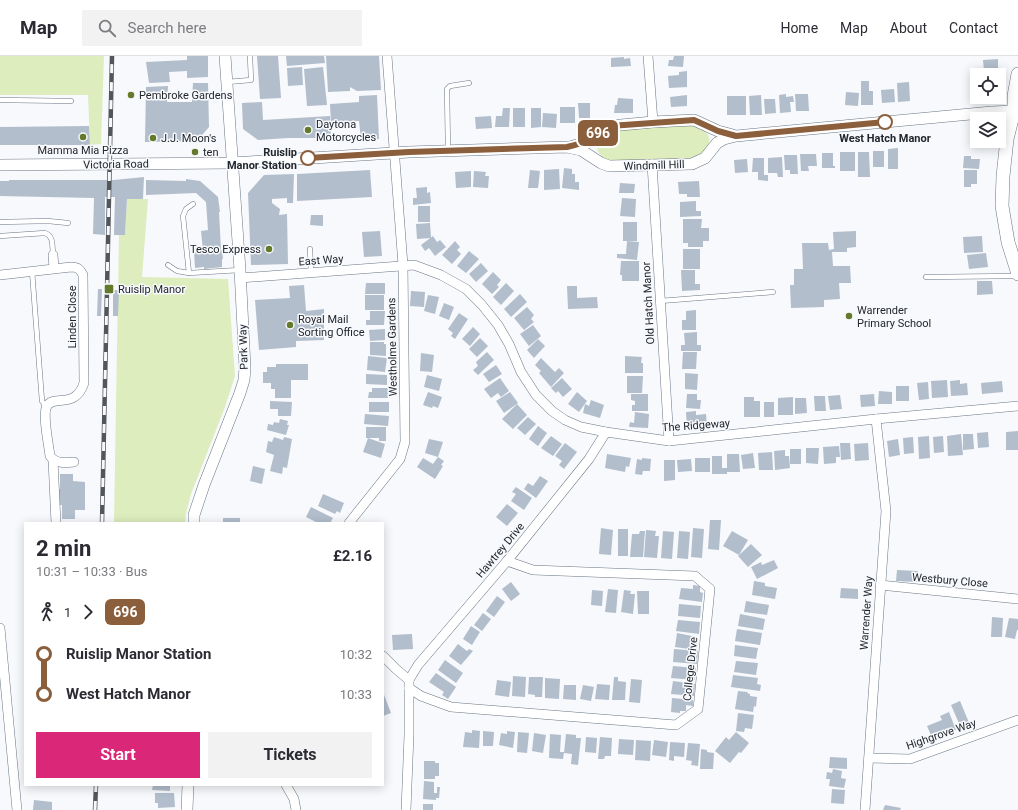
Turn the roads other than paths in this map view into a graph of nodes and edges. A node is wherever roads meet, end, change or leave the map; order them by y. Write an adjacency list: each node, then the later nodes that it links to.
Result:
1 (225, 56): 6 (street, Park Way)
2 (250, 56): 6 (lane)
3 (387, 56): 15 (street, Westholme Gardens)
4 (648, 56): 11 (street)
5 (1018, 74): 10 (main road)
6 (227, 82): 16 (street, Park Way)
7 (469, 83): 14 (lane)
8 (0, 100): 9 (lane)
9 (71, 101)
10 (1016, 112): 12 (street, Windmill Hill); 33 (main road)
11 (653, 122): 12 (street, Windmill Hill); 13 (street, Windmill Hill)
12 (736, 136): 17 (street, Windmill Hill)
13 (567, 147): 14 (street, Windmill Hill); 17 (street, Windmill Hill)
14 (448, 151): 15 (street, Windmill Hill)
15 (394, 153): 16 (street, Windmill Hill); 26 (street, Westholme Gardens)
16 (232, 163): 18 (street, Victoria Road); 31 (street, Park Way)
17 (652, 164): 36 (street, Old Hatch Manor)
18 (0, 165)
19 (193, 204): 29 (lane)
20 (0, 222): 21 (lane)
21 (68, 223)
22 (0, 236): 24 (lane)
23 (310, 249): 30 (lane)
24 (53, 255): 27 (street)
25 (168, 265): 29 (lane)
26 (403, 265): 30 (street, East Way); 40 (street, The Ridgeway); 46 (street, Westholme Gardens)
27 (54, 268): 28 (street, Linden Close); 38 (street, Linden Close)
28 (32, 271): 32 (street, Linden Close); 38 (lane)
29 (188, 272): 31 (lane)
30 (311, 272): 31 (street, East Way)
31 (240, 274): 45 (street, Park Way)
32 (0, 275)
33 (1018, 275): 34 (lane)
34 (926, 277)
35 (773, 292): 36 (lane)
36 (660, 301): 41 (street, Old Hatch Manor)
37 (1018, 406): 39 (street, The Ridgeway)
38 (46, 407): 42 (street)
39 (876, 419): 41 (street, The Ridgeway); 48 (street, Warrender Way)
40 (606, 432): 41 (street, The Ridgeway); 47 (street, Hawtrey Drive)
41 (668, 441)
42 (53, 460): 43 (street); 44 (street)
43 (74, 462)
44 (56, 522)
45 (194, 522)
46 (350, 522)
47 (507, 561): 52 (street, Hawtrey Drive); 52 (street, College Drive)
48 (880, 586): 49 (street, Westbury Close); 54 (street, Warrender Way)
49 (1018, 599)
50 (0, 628): 57 (street)
51 (384, 657): 52 (street)
52 (409, 684): 60 (street)
53 (1018, 720): 54 (street, Highgrove Way)
54 (869, 758): 61 (street, Warrender Way)
55 (188, 786): 58 (street)
56 (287, 786): 59 (street)
57 (17, 810)
58 (187, 810)
59 (296, 810)
60 (406, 810)
61 (865, 810)

